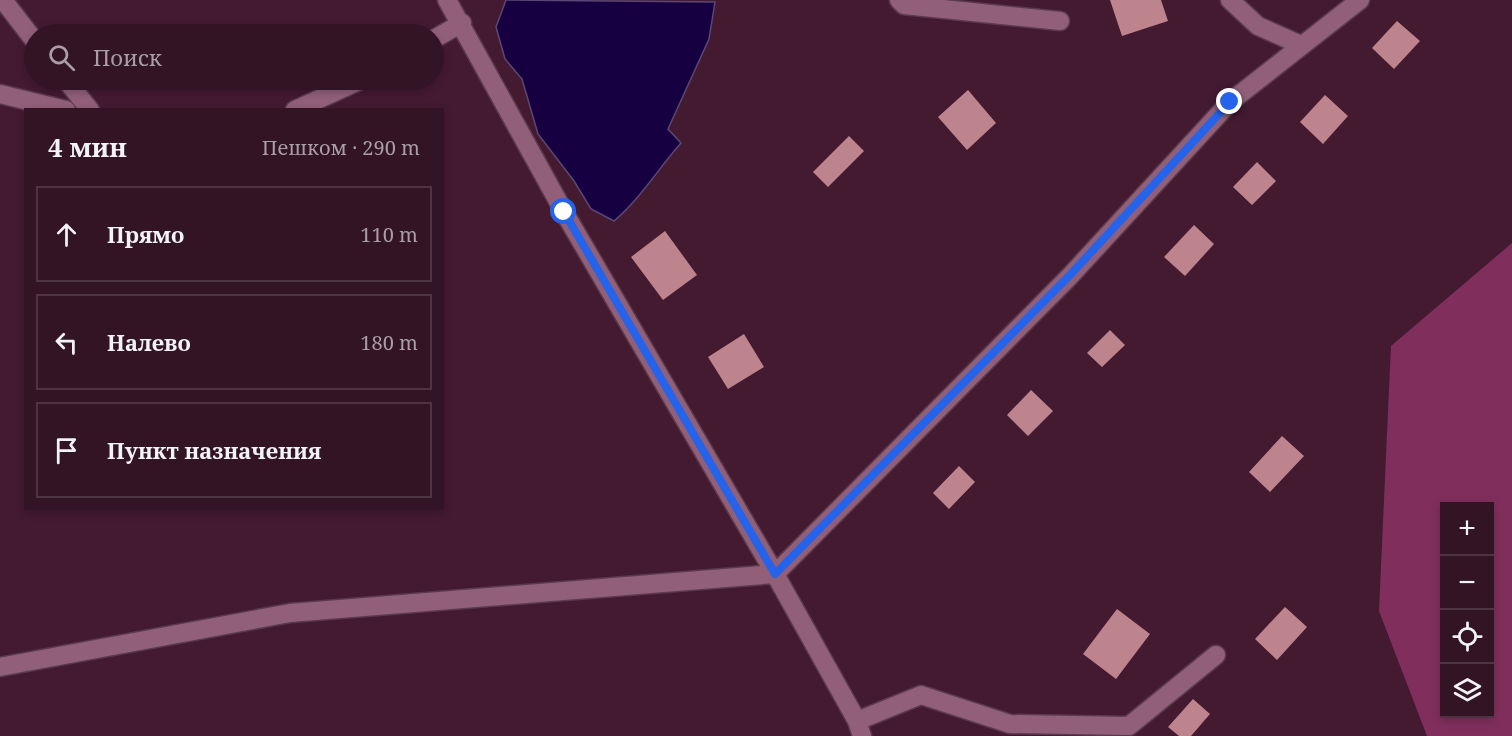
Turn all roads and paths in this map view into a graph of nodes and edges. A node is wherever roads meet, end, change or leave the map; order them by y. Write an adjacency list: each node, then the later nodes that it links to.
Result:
1 (3, 0): 8 (street)
2 (447, 0): 7 (street)
3 (899, 0): 6 (street)
4 (1230, 0): 10 (street)
5 (1360, 0): 10 (street)
6 (1060, 21)
7 (462, 23): 9 (street); 17 (street)
8 (24, 27)
9 (444, 33)
10 (1301, 45): 17 (street)
11 (74, 90): 15 (street)
12 (339, 90): 16 (street)
13 (0, 94): 14 (street)
14 (58, 108)
15 (88, 108)
16 (299, 108)
17 (775, 574): 19 (street); 20 (street)
18 (1216, 655): 20 (street)
19 (0, 667)
20 (859, 729)

